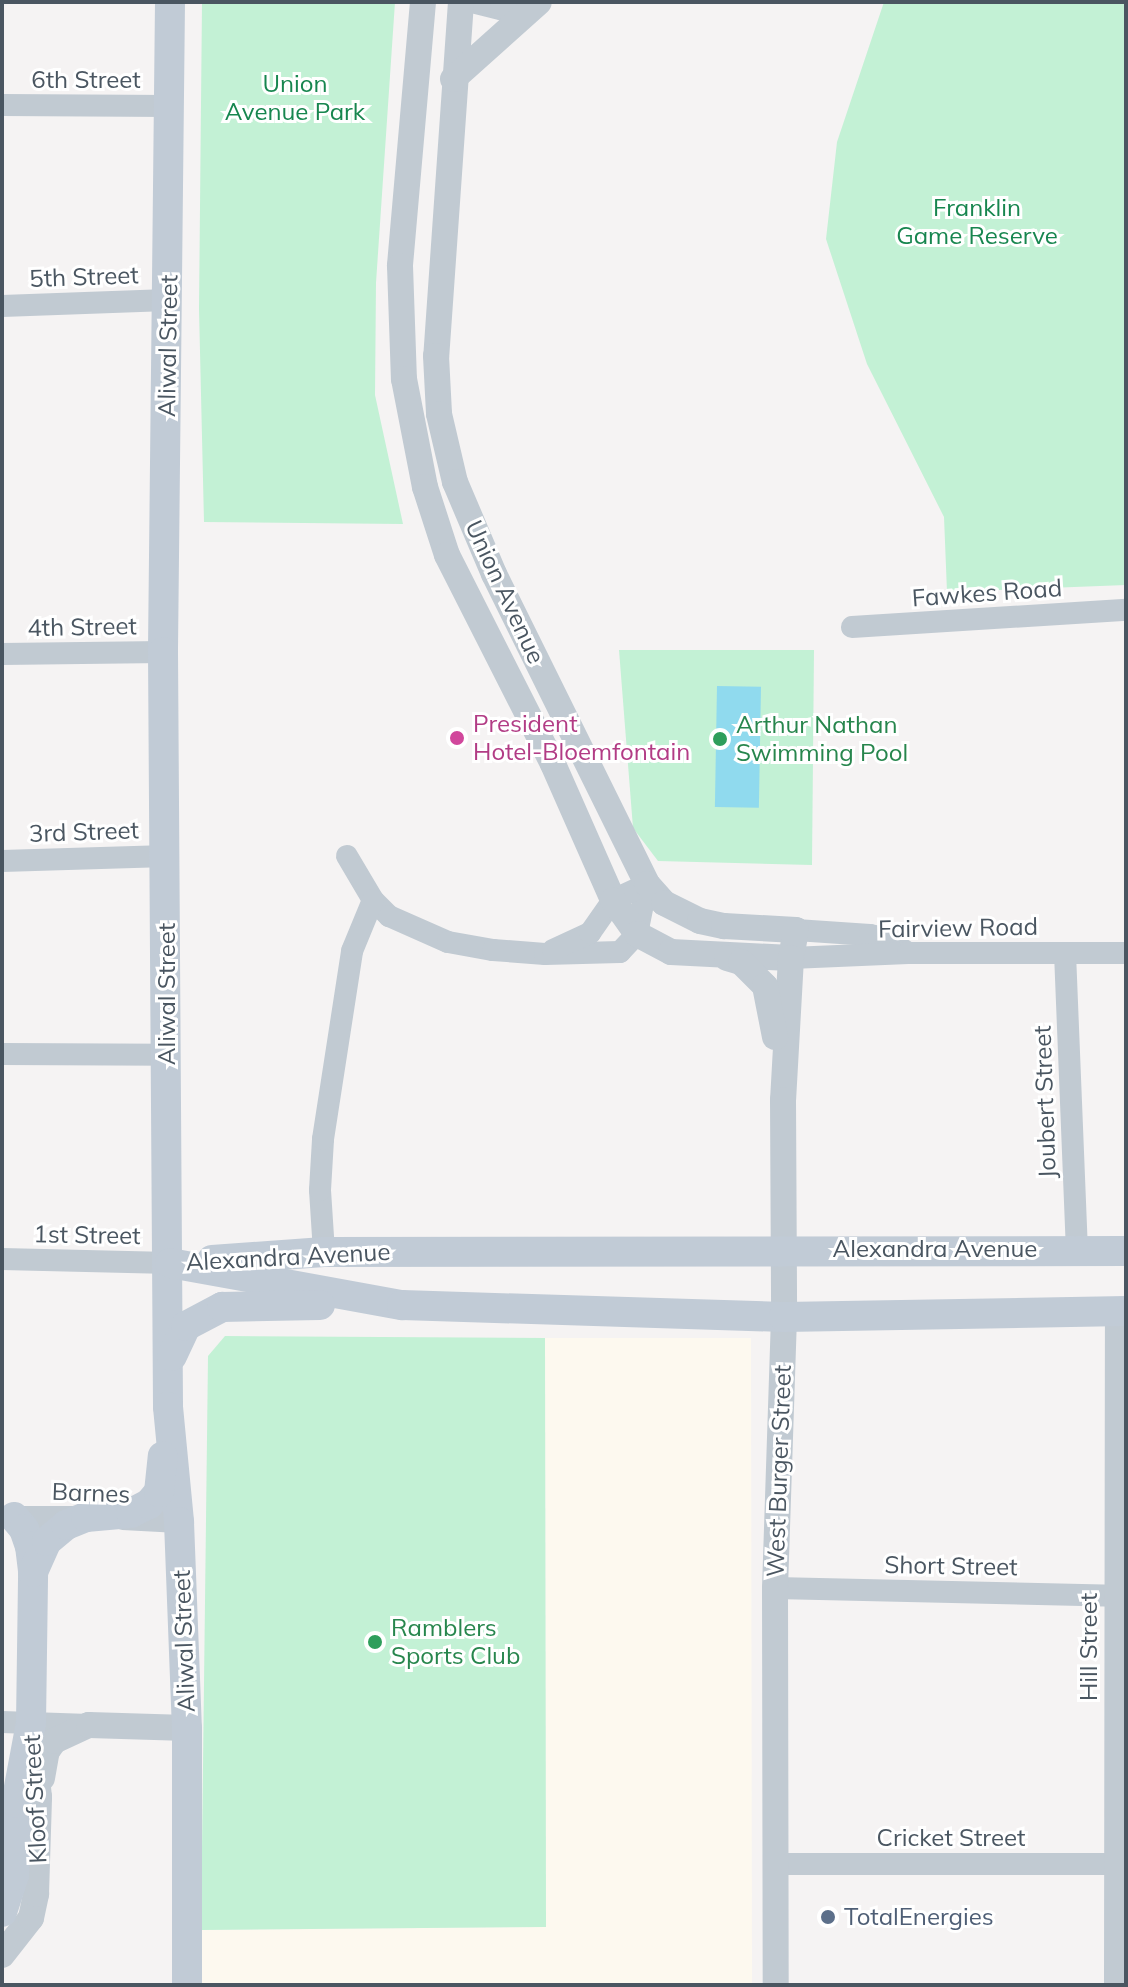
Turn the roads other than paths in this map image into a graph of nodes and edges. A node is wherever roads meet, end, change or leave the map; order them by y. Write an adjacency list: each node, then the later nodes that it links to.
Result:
1 (170, 2): 9 (main road, Aliwal Street)
2 (423, 2): 10 (street, Union Avenue)
3 (458, 2): 7 (street, Union Avenue); 10 (street)
4 (472, 2): 5 (street)
5 (531, 2)
6 (539, 2): 7 (street)
7 (453, 79): 13 (street, Union Avenue)
8 (2, 105): 9 (street, 6th Street)
9 (170, 106): 11 (main road, Aliwal Street)
10 (400, 266): 15 (street, Union Avenue)
11 (168, 300): 12 (street, 5th Street); 17 (main road, Aliwal Street)
12 (2, 306)
13 (509, 603): 15 (street); 22 (street, Union Avenue)
14 (1126, 610): 16 (street, Fawkes Road)
15 (480, 619): 24 (street, Union Avenue)
16 (852, 627)
17 (163, 652): 18 (street, 4th Street); 19 (main road, Aliwal Street)
18 (2, 654)
19 (167, 856): 21 (street, 3rd Street); 34 (main road, Aliwal Street)
20 (347, 856): 23 (street)
21 (2, 861)
22 (647, 884): 24 (street); 25 (street, Union Avenue); 26 (street)
23 (373, 900): 30 (street); 39 (street)
24 (613, 900): 26 (street, Union Avenue); 30 (street)
25 (796, 930): 27 (street, Union Avenue); 32 (street, West Burger Street)
26 (637, 934): 30 (street); 31 (street, Union Avenue)
27 (908, 953): 28 (street, Fairview Road); 32 (street, Fairview Road)
28 (1065, 953): 29 (street, Fairview Road); 36 (street, Joubert Street)
29 (1126, 953)
30 (545, 954)
31 (713, 954): 32 (street, Union Avenue); 35 (street)
32 (791, 958): 35 (street, West Burger Street)
33 (2, 1054): 34 (street)
34 (167, 1055): 41 (main road, Aliwal Street)
35 (783, 1100): 37 (street, West Burger Street)
36 (1077, 1249): 37 (main road, Alexandra Avenue); 38 (main road, Alexandra Avenue)
37 (784, 1250): 39 (main road, Alexandra Avenue); 44 (street, West Burger Street)
38 (1126, 1251)
39 (324, 1252): 41 (main road, Alexandra Avenue)
40 (2, 1259): 41 (street, 1st Street)
41 (170, 1263): 42 (main road, Alexandra Avenue); 45 (main road, Aliwal Street)
42 (402, 1305): 44 (main road, Alexandra Avenue); 45 (main road)
43 (1121, 1310): 44 (main road, Alexandra Avenue); 52 (street, Hill Street)
44 (784, 1317): 51 (street, West Burger Street)
45 (169, 1364): 46 (main road, Aliwal Street)
46 (168, 1407): 48 (main road); 49 (main road, Aliwal Street)
47 (8, 1517): 48 (street, Barnes); 50 (main road)
48 (86, 1517): 49 (street, Barnes); 50 (main road)
49 (179, 1522): 55 (main road, Aliwal Street)
50 (33, 1572): 53 (main road)
51 (775, 1588): 52 (street, Short Street); 57 (street, West Burger Street)
52 (1121, 1596): 58 (street, Hill Street)
53 (16, 1723): 54 (street); 56 (street, Kloof Street); 59 (main road, Kloof Street)
54 (89, 1725): 55 (street); 56 (street)
55 (187, 1728): 61 (main road, Aliwal Street)
56 (39, 1797): 60 (street, Kloof Street)
57 (777, 1864): 58 (street, Cricket Street); 62 (street, West Burger Street)
58 (1122, 1864): 63 (street, Hill Street)
59 (2, 1912)
60 (2, 1955)
61 (187, 1985)
62 (776, 1985)
63 (1115, 1985)

